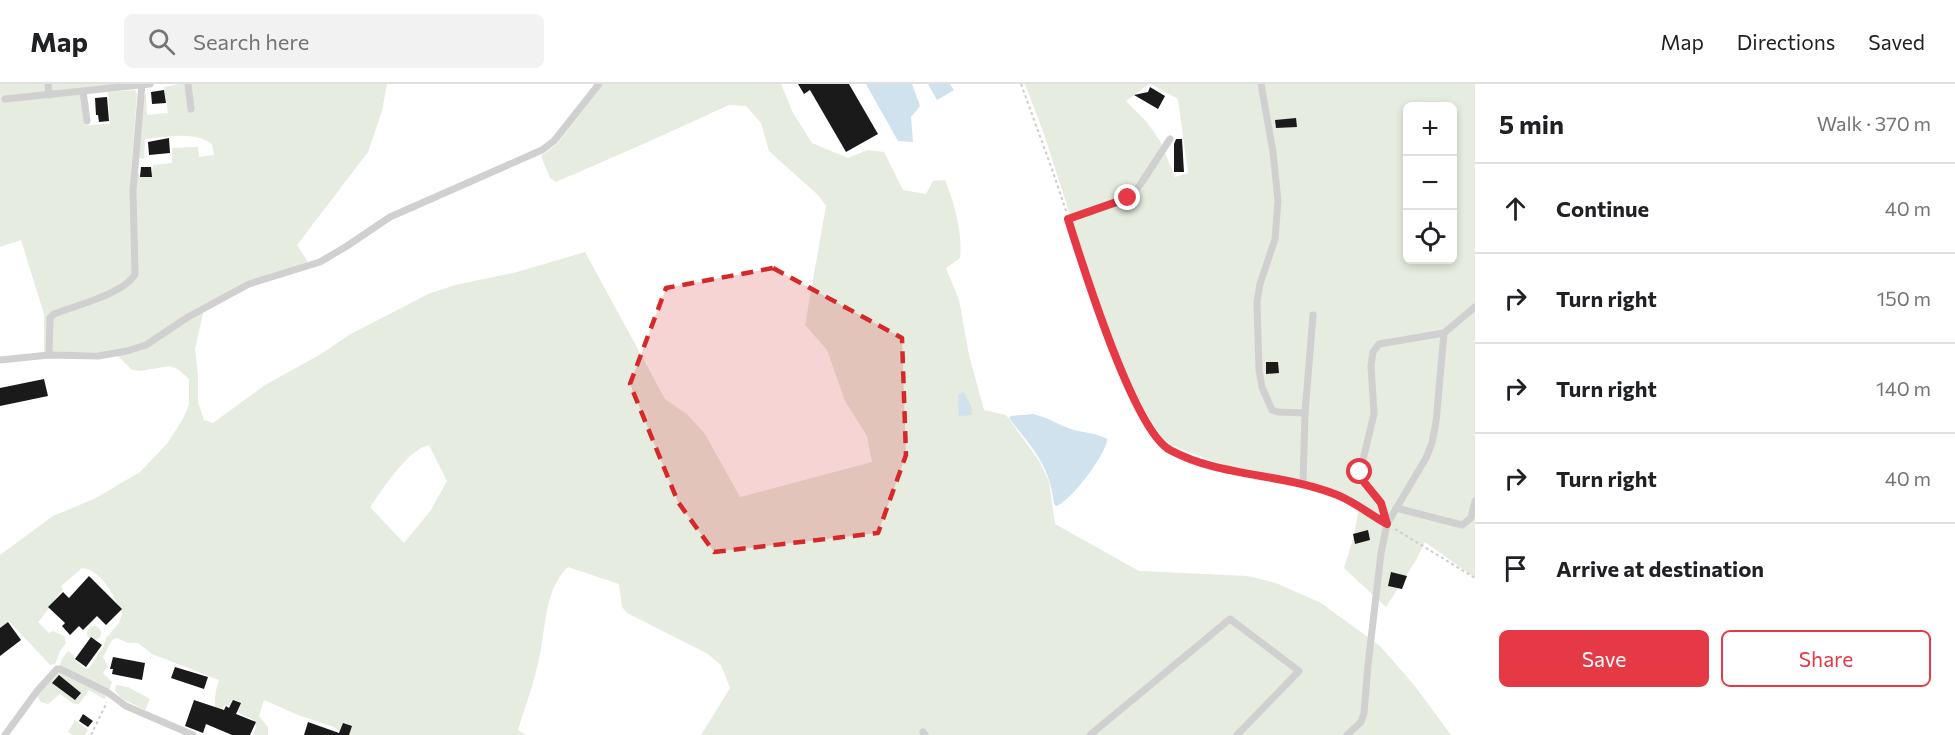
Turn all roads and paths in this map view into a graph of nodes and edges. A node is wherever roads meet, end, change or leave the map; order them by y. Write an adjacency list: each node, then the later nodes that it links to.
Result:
1 (48, 84): 9 (lane)
2 (150, 84): 7 (lane)
3 (188, 84): 11 (lane)
4 (599, 84): 18 (lane)
5 (1021, 84): 14 (path)
6 (1261, 84): 20 (lane)
7 (142, 85): 8 (lane); 18 (lane)
8 (83, 91): 9 (lane); 12 (lane)
9 (49, 95): 10 (lane)
10 (5, 99)
11 (191, 109)
12 (87, 121)
13 (1170, 139): 14 (lane)
14 (1068, 219): 21 (path)
15 (1475, 307): 17 (lane)
16 (1313, 315): 20 (lane)
17 (1444, 333): 23 (lane); 24 (lane)
18 (49, 355): 19 (lane)
19 (0, 360)
20 (1305, 413): 21 (lane)
21 (1303, 485): 24 (path)
22 (1475, 501): 23 (lane)
23 (1396, 508): 24 (lane)
24 (1387, 524): 25 (path); 32 (lane)
25 (1475, 578)
26 (111, 694): 27 (lane); 28 (path); 29 (lane)
27 (5, 735)
28 (91, 735)
29 (193, 735)
30 (1090, 735): 31 (lane)
31 (1237, 735)
32 (1347, 735)

